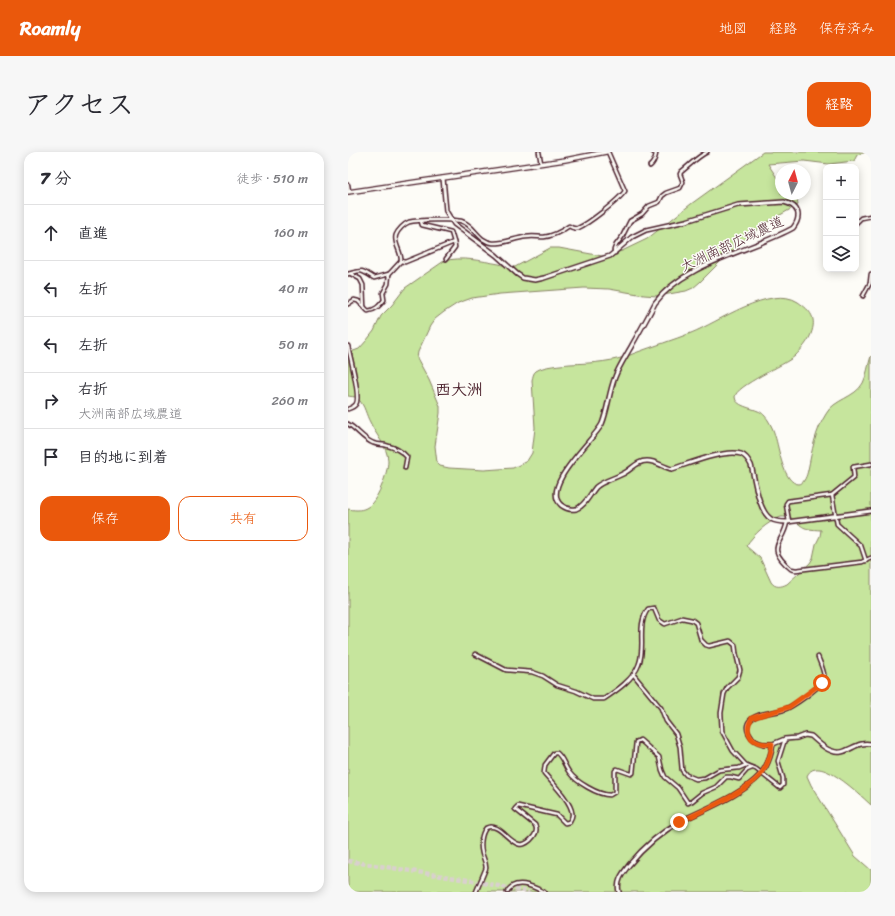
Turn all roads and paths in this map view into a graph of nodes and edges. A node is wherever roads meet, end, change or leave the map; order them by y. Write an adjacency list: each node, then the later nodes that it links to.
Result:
1 (539, 152): 7 (street)
2 (579, 152): 6 (street)
3 (607, 152): 6 (main road); 13 (street)
4 (653, 152): 8 (street)
5 (708, 152): 17 (street)
6 (581, 158): 7 (main road)
7 (541, 164): 9 (main road)
8 (650, 166)
9 (443, 178): 11 (main road); 13 (street)
10 (348, 184): 11 (street)
11 (348, 192)
12 (871, 216): 14 (street)
13 (450, 220): 15 (street); 17 (street, 大洲南部広域農道)
14 (859, 220)
15 (421, 221): 16 (street); 19 (street)
16 (454, 242): 18 (street); 19 (street)
17 (615, 253): 34 (street, 大洲南部広域農道)
18 (446, 259)
19 (401, 261): 21 (street)
20 (349, 274): 21 (street); 25 (street)
21 (389, 274): 25 (street)
22 (871, 274): 23 (street)
23 (863, 296)
24 (348, 304): 25 (street)
25 (364, 308)
26 (348, 346): 27 (street)
27 (348, 409)
28 (348, 424): 30 (street)
29 (871, 464): 31 (street)
30 (405, 468)
31 (832, 495): 33 (street); 34 (street)
32 (871, 511): 33 (street, 大洲南部広域農道)
33 (834, 516): 34 (street, 大洲南部広域農道); 36 (street)
34 (788, 522): 36 (street)
35 (871, 558): 36 (street)
36 (866, 561)
37 (475, 654): 39 (street)
38 (818, 658): 41 (street)
39 (633, 674): 44 (street); 44 (street)
40 (785, 739): 42 (street); 43 (street); 46 (street)
41 (764, 744): 42 (street)
42 (772, 744): 46 (street)
43 (871, 744)
44 (746, 765): 45 (street)
45 (752, 768): 46 (street); 47 (street)
46 (761, 774): 50 (street)
47 (476, 892)
48 (507, 892): 49 (street)
49 (544, 892)
50 (619, 892)

